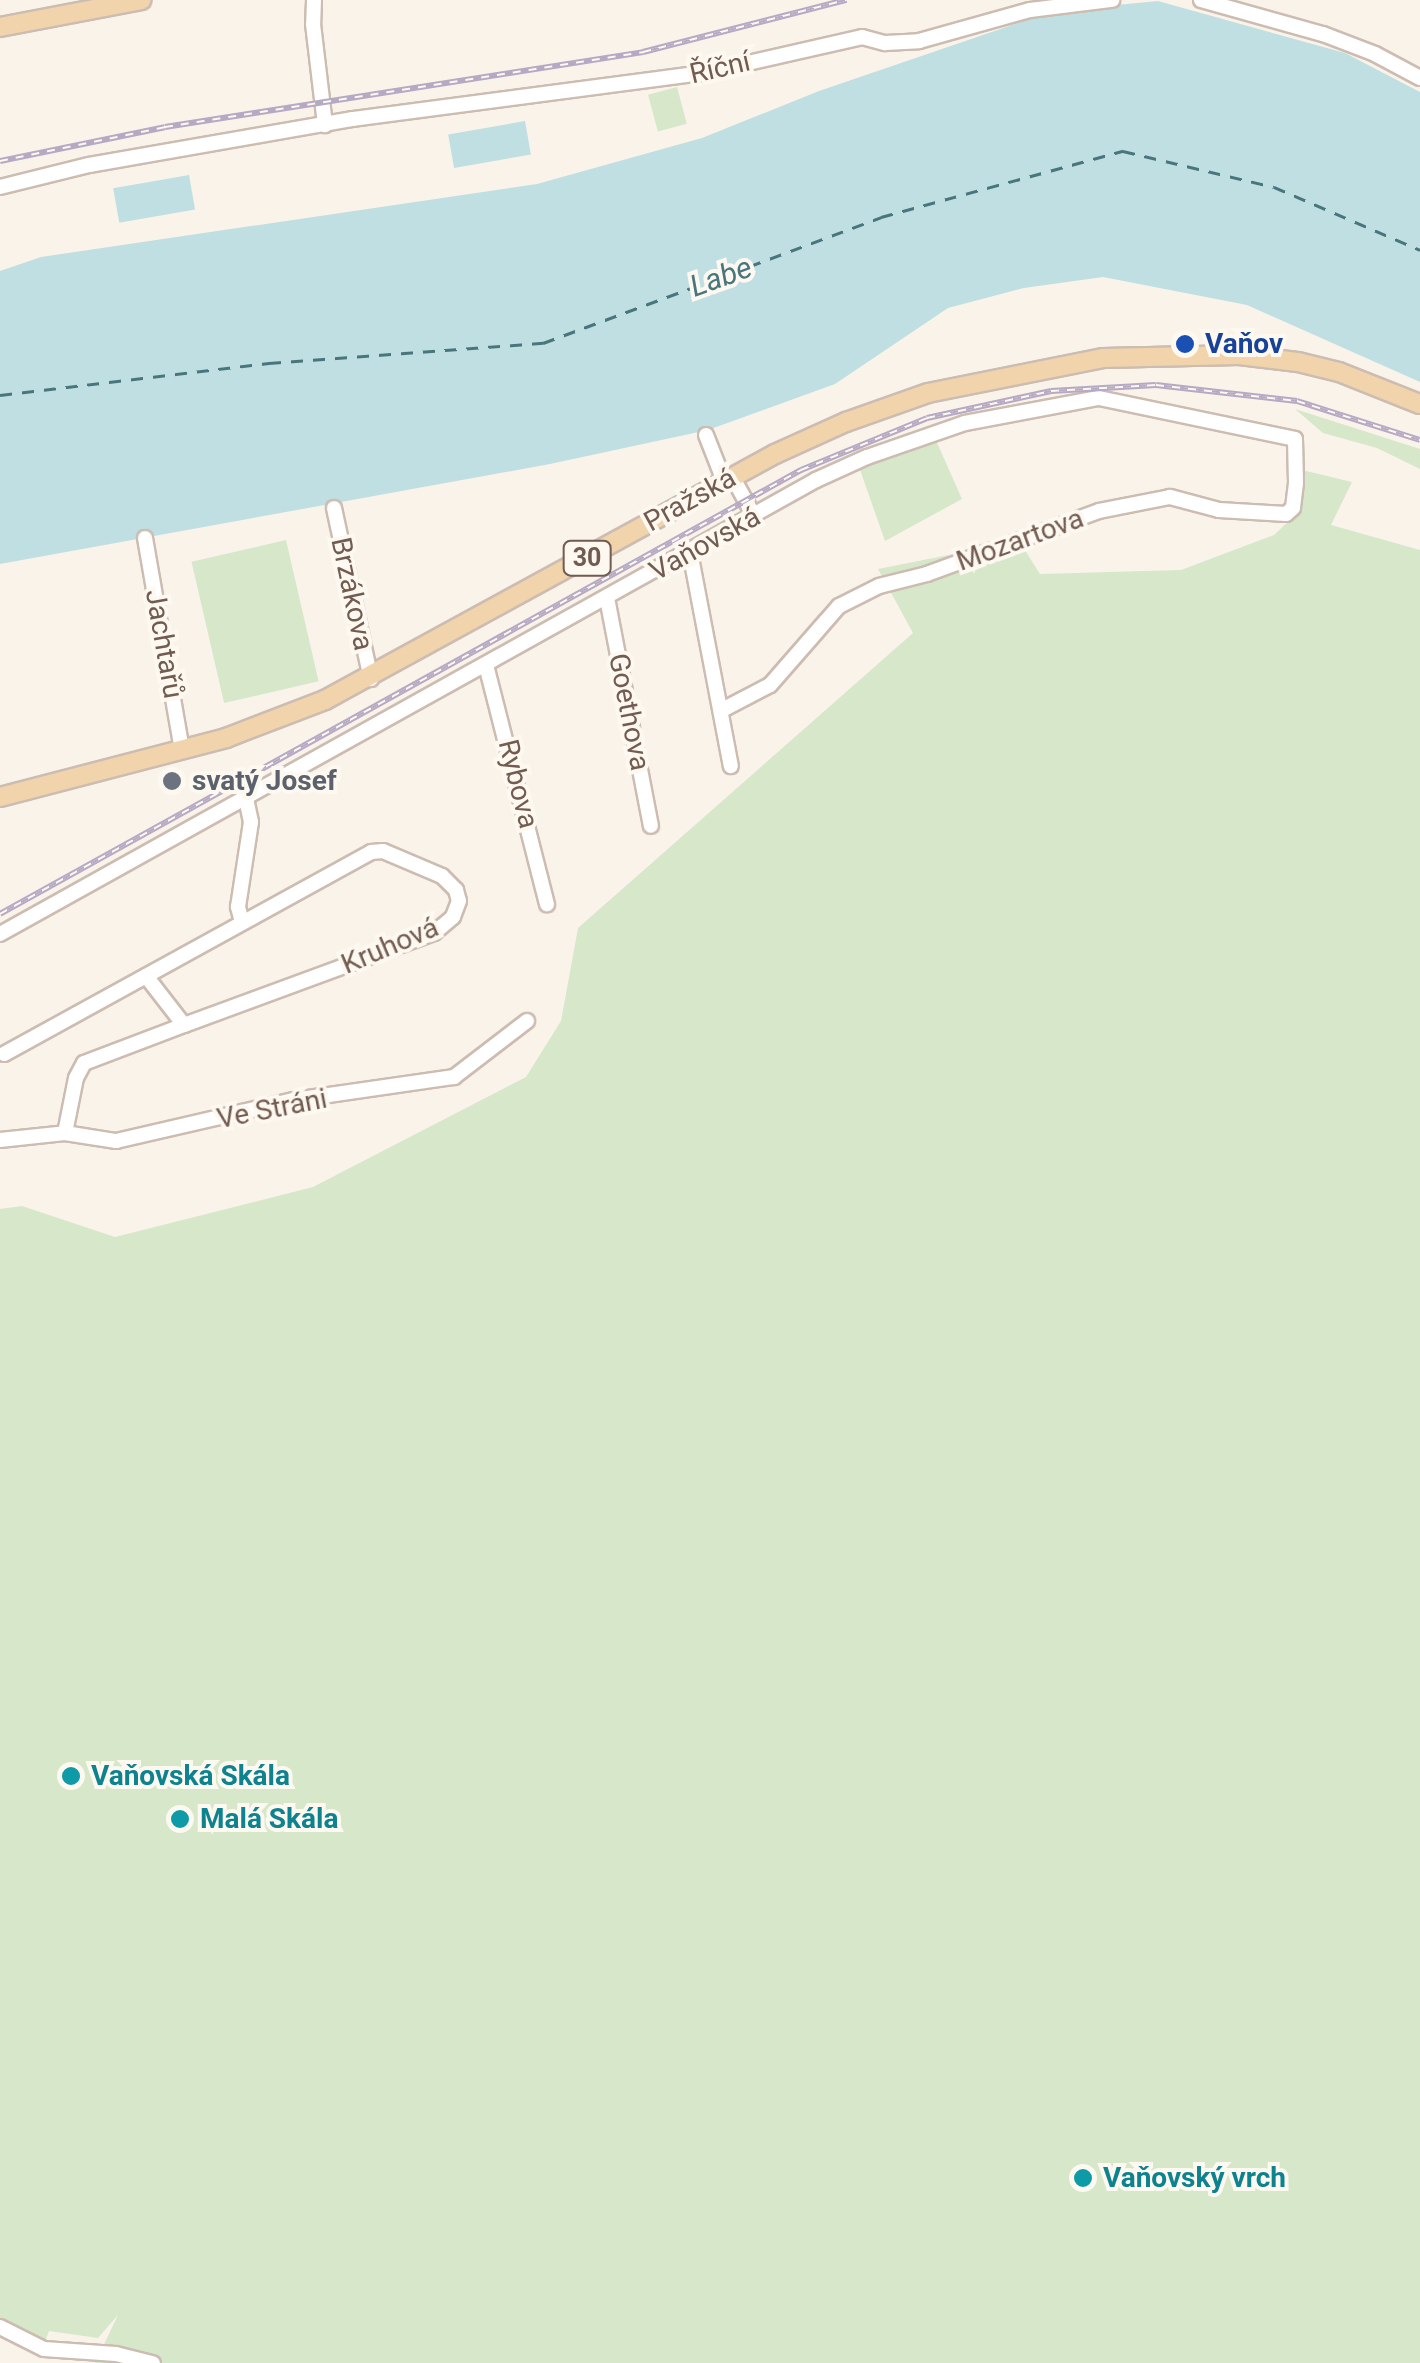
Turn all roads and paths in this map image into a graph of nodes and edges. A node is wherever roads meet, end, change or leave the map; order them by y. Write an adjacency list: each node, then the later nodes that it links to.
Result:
1 (142, 0): 5 (main road)
2 (314, 0): 7 (street)
3 (1112, 0): 7 (street, Říční)
4 (1201, 0): 6 (street)
5 (0, 27)
6 (1420, 78)
7 (325, 125): 8 (street, Říční)
8 (0, 187)
9 (1420, 404): 12 (main road, Pražská / 30)
10 (706, 435): 12 (street)
11 (1296, 440): 14 (street, Vaňovská); 20 (street, Mozartova)
12 (728, 479): 14 (street); 19 (main road, Pražská / 30)
13 (334, 508): 19 (street, Brzákova)
14 (754, 516): 16 (street, Vaňovská)
15 (145, 538): 21 (street, Jachtařů)
16 (690, 552): 17 (street, Vaňovská); 20 (street)
17 (607, 598): 18 (street, Vaňovská); 25 (street, Goethova)
18 (486, 664): 24 (street, Vaňovská); 26 (street, Rybova)
19 (371, 679): 21 (main road, Pražská / 30)
20 (722, 710): 22 (street)
21 (182, 751): 23 (main road, Pražská / 30)
22 (730, 766)
23 (0, 797)
24 (246, 798): 27 (street); 28 (street, Vaňovská)
25 (651, 826)
26 (547, 904)
27 (242, 922): 29 (street, Kruhová); 31 (street, Kruhová)
28 (0, 934)
29 (146, 976): 31 (street); 32 (street, Kruhová)
30 (527, 1021): 33 (street, Ve Stráni)
31 (184, 1025): 33 (street, Kruhová)
32 (4, 1054)
33 (65, 1133): 34 (street, Ve Stráni)
34 (0, 1140)
35 (0, 2327): 36 (street)
36 (152, 2363)

